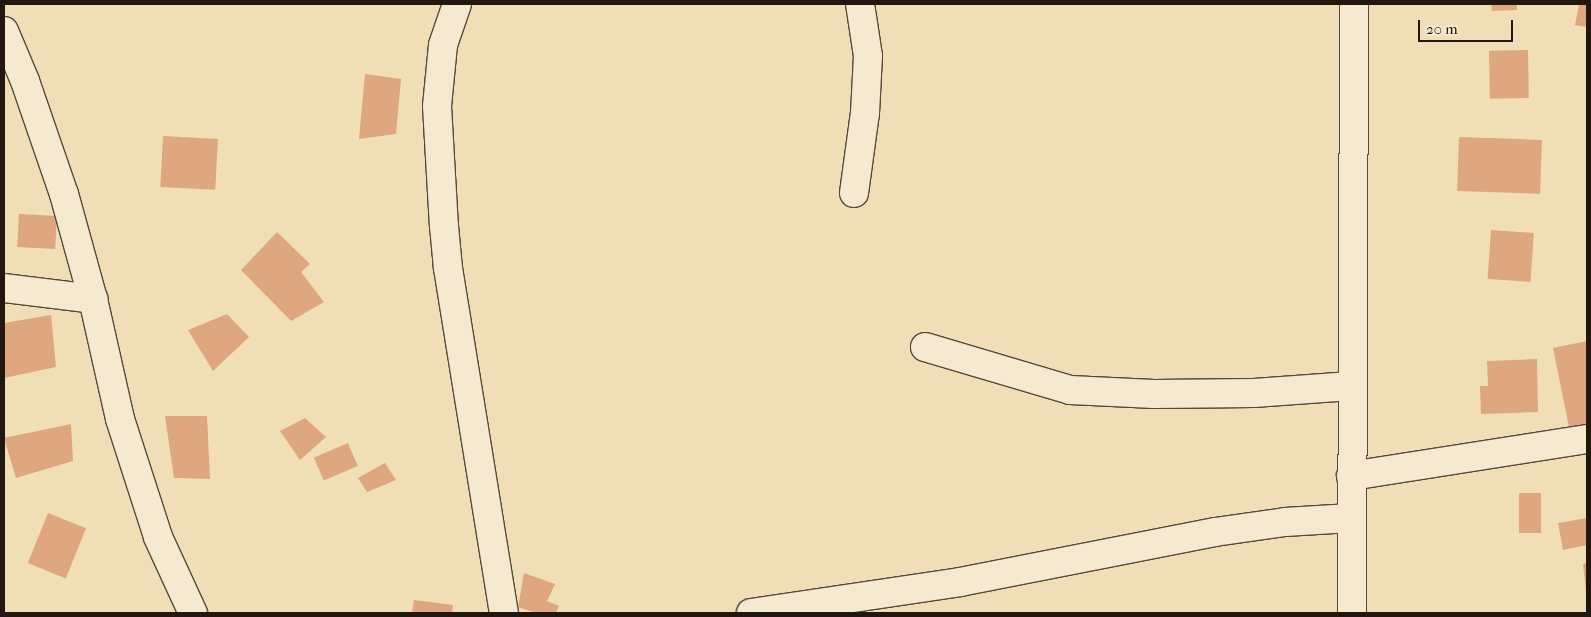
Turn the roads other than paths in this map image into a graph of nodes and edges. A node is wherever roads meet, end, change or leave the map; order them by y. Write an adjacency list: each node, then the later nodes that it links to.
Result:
1 (457, 4): 14 (street)
2 (860, 4): 5 (street)
3 (1354, 4): 9 (street)
4 (4, 31): 7 (street)
5 (854, 193)
6 (4, 288): 7 (street)
7 (93, 299): 13 (street)
8 (924, 347): 9 (street)
9 (1350, 386): 11 (street)
10 (1587, 439): 11 (street)
11 (1350, 476): 12 (street)
12 (1351, 518): 15 (street); 16 (street)
13 (192, 613)
14 (504, 613)
15 (751, 613)
16 (1352, 613)

